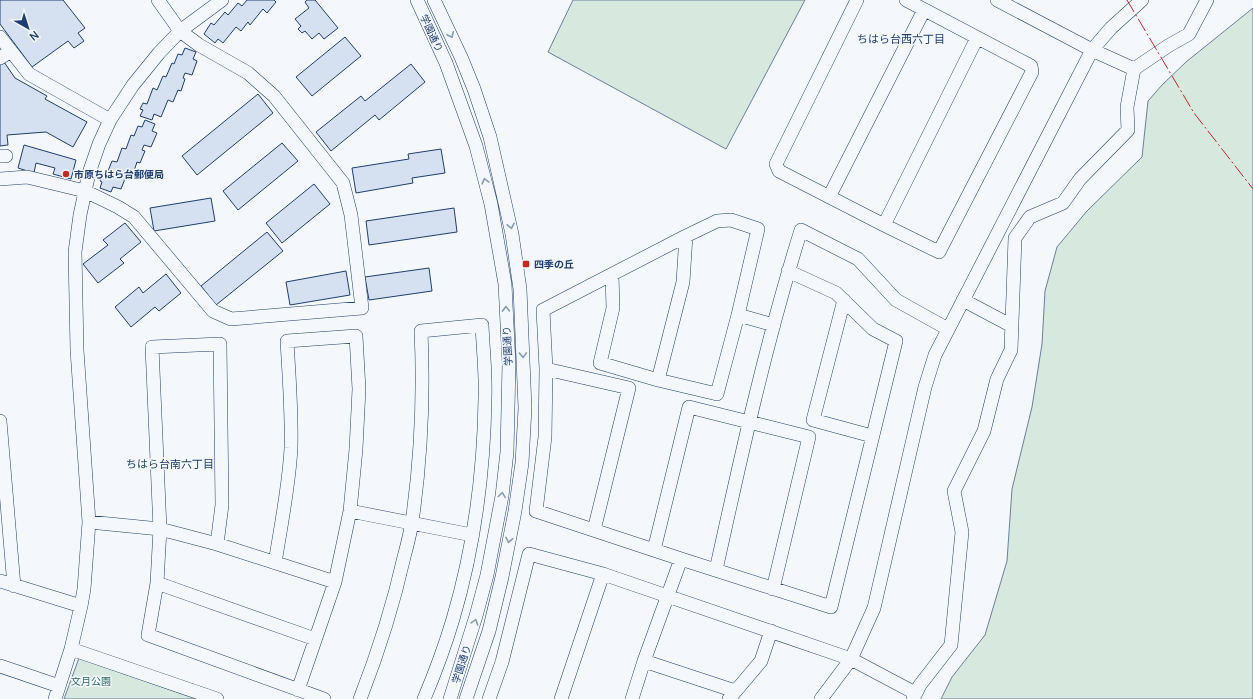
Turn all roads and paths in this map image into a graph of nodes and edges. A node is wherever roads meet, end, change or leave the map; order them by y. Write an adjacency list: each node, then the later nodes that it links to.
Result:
1 (158, 0): 11 (street)
2 (222, 0): 11 (street)
3 (417, 0): 70 (street, 学園通り, one-way to 3)
4 (434, 0): 71 (street, 学園通り, one-way to 71)
5 (858, 0): 20 (street)
6 (906, 0): 10 (street)
7 (997, 0): 14 (street)
8 (1142, 0): 14 (street)
9 (1207, 0): 16 (street)
10 (924, 10): 13 (street); 20 (street)
11 (180, 31): 17 (street); 19 (street)
12 (0, 37): 15 (street)
13 (977, 38): 21 (street); 21 (street)
14 (1092, 50): 16 (street); 26 (street)
15 (5, 55): 17 (street)
16 (1134, 69): 29 (street)
17 (110, 120): 19 (street)
18 (0, 179): 19 (street)
19 (85, 191): 37 (street)
20 (829, 197): 21 (street)
21 (884, 225)
22 (686, 236): 24 (street); 27 (street); 32 (street)
23 (788, 271): 25 (street); 28 (street); 30 (street)
24 (612, 275): 31 (street); 32 (street)
25 (844, 300): 35 (street); 35 (street)
26 (963, 300): 29 (street); 30 (street)
27 (738, 315): 28 (street); 32 (street)
28 (774, 325): 34 (street)
29 (1012, 326): 64 (street)
30 (948, 329): 58 (street)
31 (546, 369): 40 (street); 40 (street)
32 (658, 380)
33 (0, 421): 51 (street)
34 (749, 423): 43 (street); 46 (street); 52 (street)
35 (872, 436): 52 (street)
36 (350, 511): 38 (street); 45 (street); 49 (street)
37 (89, 522): 39 (street); 54 (street)
38 (412, 523): 41 (street); 41 (street); 68 (street)
39 (160, 529): 42 (street); 42 (street); 50 (street)
40 (594, 530): 43 (street)
41 (472, 535): 69 (street)
42 (217, 544): 45 (street)
43 (654, 550): 44 (street)
44 (681, 559): 46 (street); 53 (street)
45 (275, 563): 49 (street)
46 (716, 570): 52 (street)
47 (603, 574): 53 (street); 72 (street); 73 (street)
48 (0, 581): 51 (street)
49 (335, 582): 56 (street)
50 (157, 583): 56 (street); 62 (street)
51 (14, 586): 54 (street)
52 (773, 589)
53 (668, 596): 55 (street); 59 (street)
54 (81, 606): 57 (street)
55 (771, 631): 58 (street); 63 (street)
56 (315, 639): 62 (street)
57 (71, 650): 61 (street); 66 (street)
58 (851, 659): 64 (street); 75 (street)
59 (644, 661): 63 (street); 74 (street)
60 (0, 666): 61 (street)
61 (59, 686): 65 (street)
62 (298, 690): 67 (street)
63 (732, 695)
64 (914, 696)
65 (55, 699)
66 (217, 699)
67 (324, 699)
68 (360, 699)
69 (424, 699)
70 (450, 699)
71 (466, 699)
72 (489, 699)
73 (561, 699)
74 (632, 699)
75 (821, 699)

